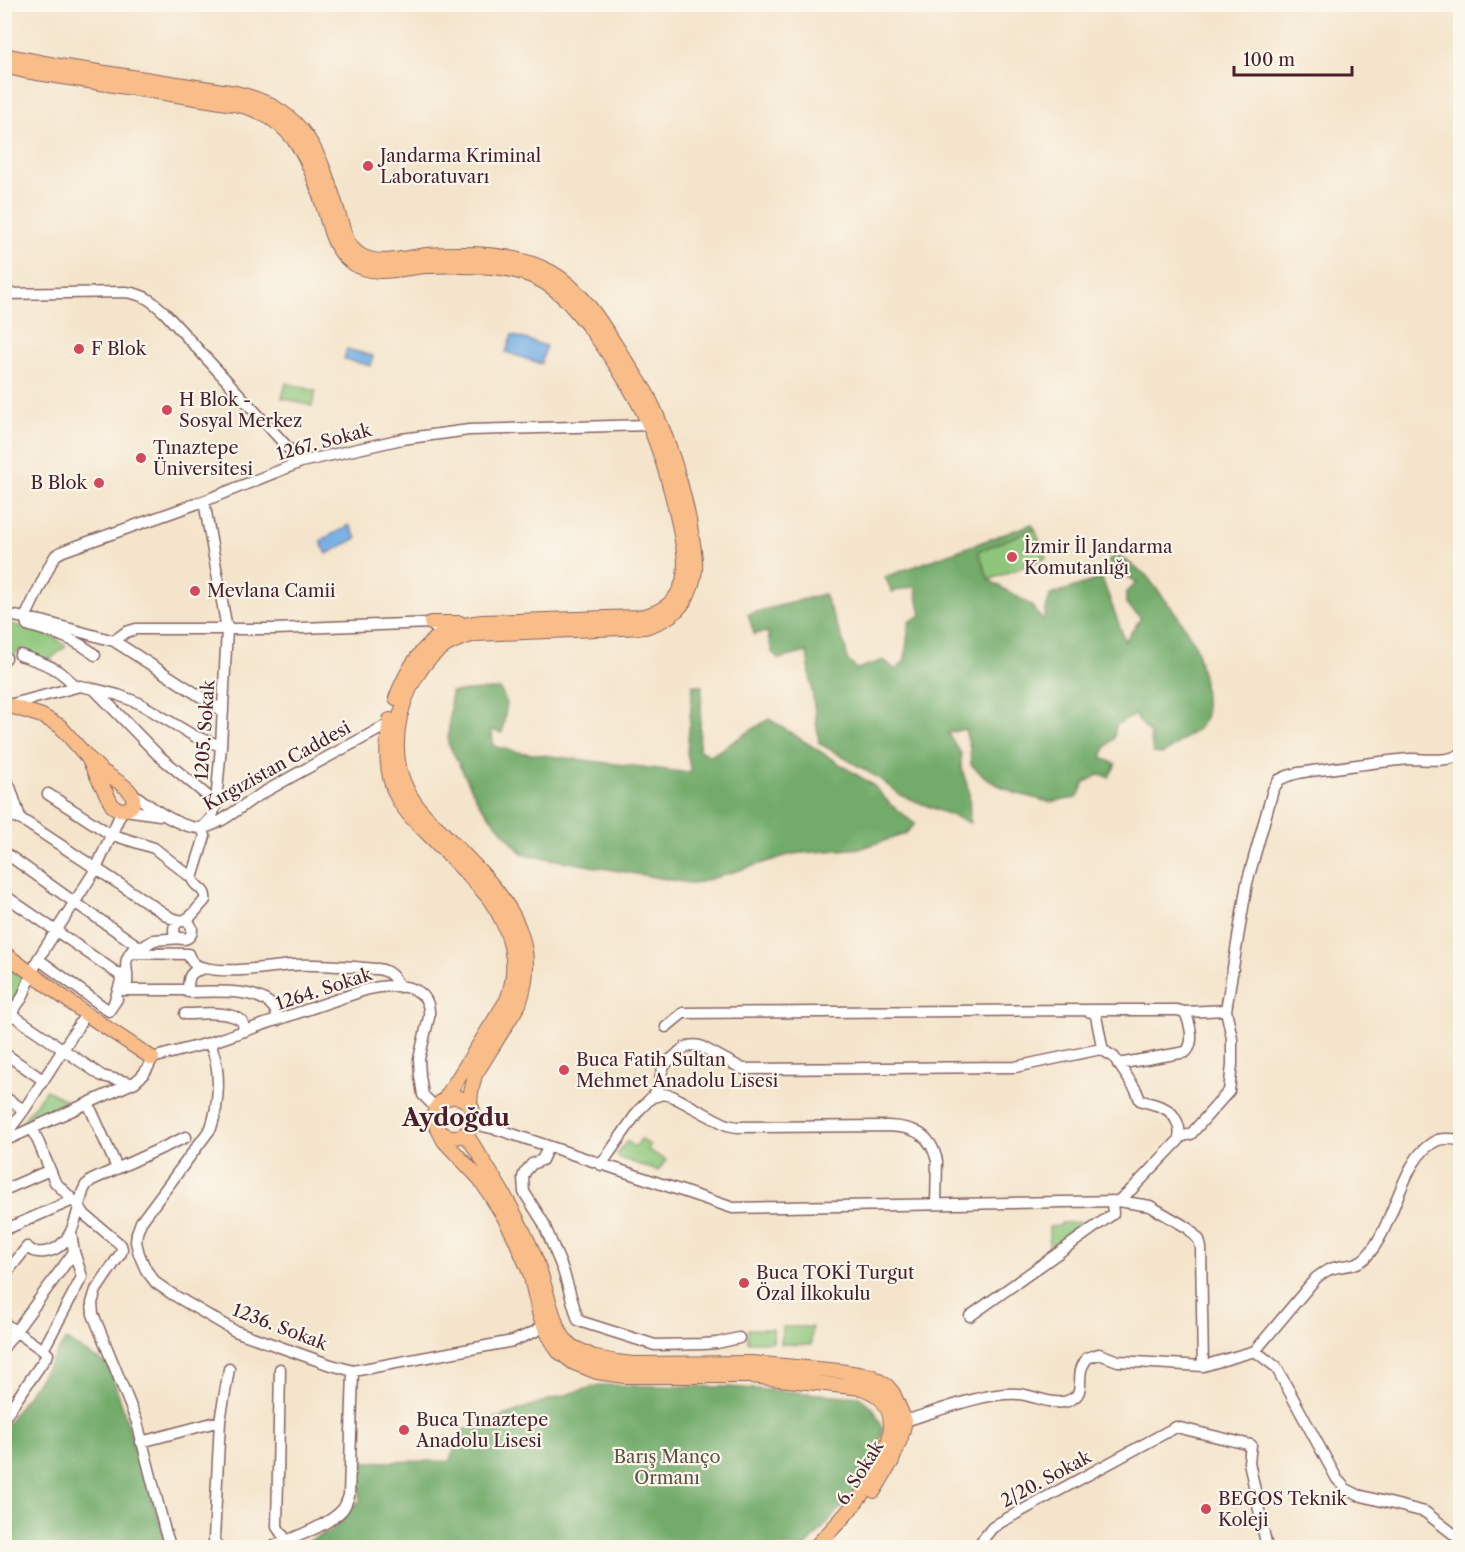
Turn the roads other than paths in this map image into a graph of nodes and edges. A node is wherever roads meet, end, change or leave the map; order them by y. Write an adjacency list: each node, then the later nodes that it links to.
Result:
1 (4, 55): 3 (main road)
2 (4, 66): 3 (main road)
3 (88, 75): 5 (main road); 14 (main road)
4 (4, 294): 6 (street)
5 (649, 425): 6 (street, 1267. Sokak); 10 (main road)
6 (301, 462): 7 (street, 1267. Sokak)
7 (204, 501): 9 (street, 1267. Sokak); 12 (street, 1205. Sokak)
8 (4, 614): 9 (street)
9 (25, 618): 13 (street); 16 (street)
10 (483, 622): 11 (main road); 14 (main road)
11 (424, 623): 12 (street); 14 (street)
12 (227, 629): 13 (street); 20 (street, 1205. Sokak)
13 (114, 641): 20 (street)
14 (439, 643): 21 (main road)
15 (20, 655): 17 (street)
16 (95, 656)
17 (75, 687): 18 (street); 19 (street)
18 (94, 690): 22 (street); 29 (street)
19 (6, 706): 24 (main road, Kırgızistan Caddesi)
20 (222, 711): 22 (street, 1205. Sokak)
21 (394, 723): 34 (street, Kırgızistan Caddesi); 72 (main road); 73 (main road)
22 (221, 746): 29 (street, 1205. Sokak)
23 (1461, 754): 53 (street)
24 (88, 758): 26 (main road, Kırgızistan Caddesi); 28 (main road, Kırgızistan Caddesi)
25 (4, 777): 33 (street)
26 (128, 790): 28 (main road); 31 (main road); 32 (street, Kırgızistan Caddesi)
27 (48, 794): 35 (street)
28 (110, 802): 31 (main road); 35 (street, Kırgızistan Caddesi)
29 (216, 803): 34 (street, 1205. Sokak)
30 (4, 807): 33 (street)
31 (125, 810): 32 (street, Kırgızistan Caddesi); 35 (street, Kırgızistan Caddesi)
32 (172, 819): 34 (street, Kırgızistan Caddesi)
33 (21, 820): 37 (street)
34 (202, 828): 38 (street)
35 (110, 834): 37 (street, Kırgızistan Caddesi); 38 (street)
36 (4, 852): 40 (street)
37 (96, 869): 40 (street, Kırgızistan Caddesi); 41 (street)
38 (192, 878): 41 (street)
39 (4, 895): 42 (street)
40 (74, 902): 42 (street, Kırgızistan Caddesi); 43 (street)
41 (183, 921): 43 (street)
42 (56, 931): 45 (street, Kırgızistan Caddesi); 51 (street)
43 (133, 949): 46 (street); 49 (street)
44 (4, 953): 47 (main road)
45 (38, 959): 47 (street, Kırgızistan Caddesi); 51 (street)
46 (206, 968): 48 (street); 50 (street)
47 (32, 974): 55 (main road); 57 (street, Kırgızistan Caddesi)
48 (400, 987): 58 (street, 1264. Sokak); 72 (street, 1264. Sokak)
49 (123, 990): 50 (street); 51 (street)
50 (186, 991): 58 (street)
51 (114, 1003)
52 (1085, 1010): 54 (street); 59 (street); 62 (street)
53 (1226, 1011): 54 (street); 79 (street)
54 (1185, 1012): 66 (street)
55 (86, 1014): 63 (street); 65 (main road)
56 (185, 1014): 60 (street)
57 (8, 1018): 63 (street)
58 (278, 1020): 60 (street, 1264. Sokak)
59 (666, 1027)
60 (245, 1031): 61 (street, 1264. Sokak)
61 (209, 1043): 65 (street, 1264. Sokak); 92 (street)
62 (1101, 1048): 66 (street); 70 (street)
63 (62, 1050): 67 (street); 68 (street)
64 (4, 1053): 67 (street)
65 (152, 1058): 68 (street)
66 (1118, 1064): 79 (street)
67 (43, 1080): 74 (street)
68 (131, 1083): 71 (street)
69 (4, 1097): 74 (street)
70 (652, 1097): 83 (street); 89 (street)
71 (88, 1103): 76 (street); 84 (street)
72 (440, 1104): 73 (main road); 75 (main road)
73 (470, 1105): 77 (main road)
74 (24, 1110): 80 (street)
75 (436, 1127): 77 (main road); 97 (main road)
76 (33, 1129): 80 (street); 85 (street)
77 (470, 1129): 82 (street); 97 (main road)
78 (186, 1137): 84 (street)
79 (1180, 1137): 87 (street)
80 (4, 1139)
81 (1461, 1140): 103 (street)
82 (548, 1147): 83 (street); 100 (street)
83 (601, 1165): 89 (street)
84 (117, 1168): 88 (street)
85 (50, 1170): 86 (street); 88 (street)
86 (4, 1190)
87 (1115, 1201): 89 (street); 96 (street); 104 (street)
88 (76, 1203): 90 (street); 91 (street); 93 (street)
89 (936, 1204)
90 (4, 1230)
91 (71, 1232): 94 (street); 95 (street)
92 (138, 1247): 93 (street); 107 (street, 1236. Sokak)
93 (122, 1249): 111 (street)
94 (74, 1252): 99 (street); 102 (street)
95 (4, 1276)
96 (970, 1316)
97 (549, 1321): 107 (street, 1236. Sokak); 108 (main road)
98 (4, 1323): 99 (street)
99 (16, 1331): 101 (street); 102 (street)
100 (739, 1338)
101 (4, 1347)
102 (43, 1350): 109 (street)
103 (1255, 1351): 104 (street); 112 (street)
104 (1203, 1366): 108 (street)
105 (229, 1369): 110 (street)
106 (280, 1369): 113 (street)
107 (353, 1371): 113 (street)
108 (899, 1416): 118 (main road, 6. Sokak); 119 (main road, 6. Sokak)
109 (4, 1418)
110 (220, 1421): 111 (street); 116 (street)
111 (141, 1442): 115 (street)
112 (1457, 1536): 114 (street)
113 (286, 1540): 117 (street)
114 (1461, 1545)
115 (171, 1548)
116 (218, 1548)
117 (269, 1548)
118 (814, 1548)
119 (826, 1548)
120 (976, 1548): 121 (street, 2/20. Sokak)
121 (1267, 1548)

